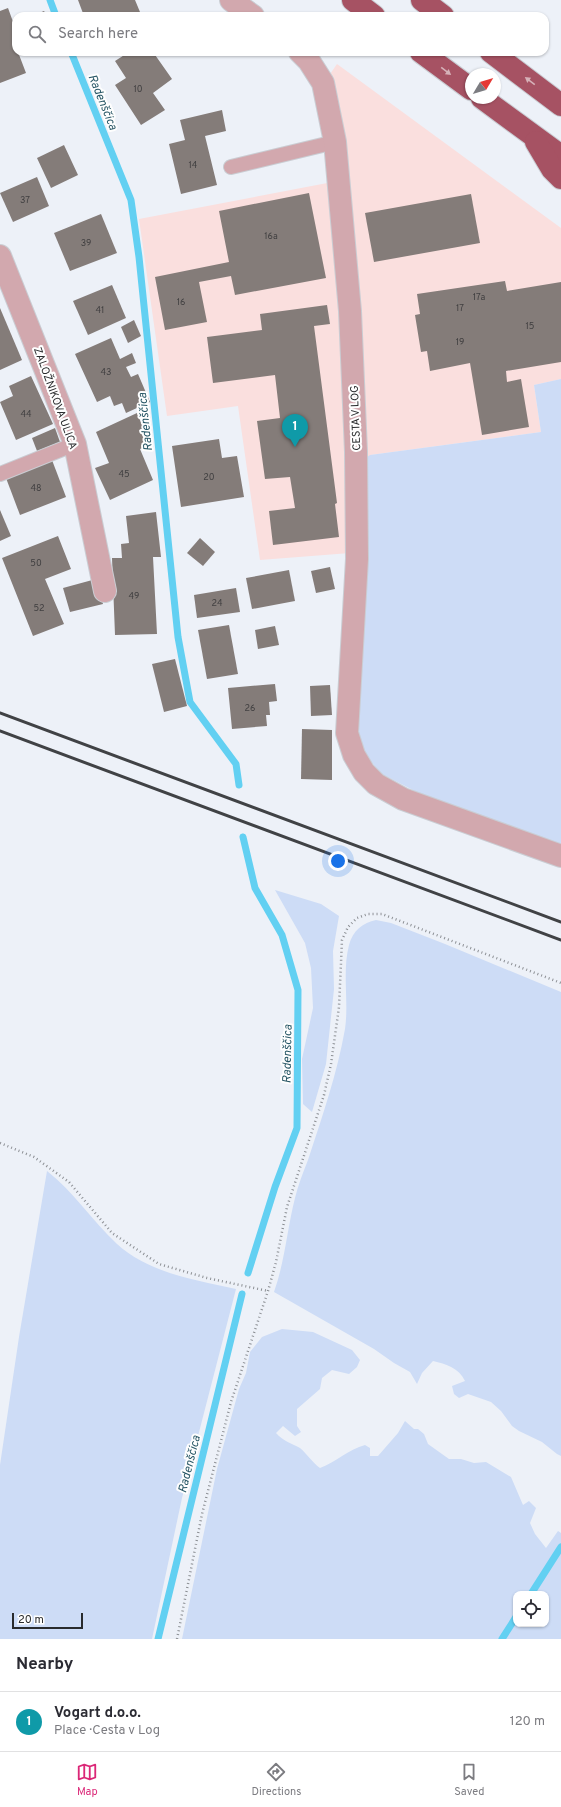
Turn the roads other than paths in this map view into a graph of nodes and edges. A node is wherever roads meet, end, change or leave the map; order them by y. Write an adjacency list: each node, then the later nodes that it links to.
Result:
1 (231, 0): 4 (street)
2 (352, 0): 5 (highway)
3 (422, 0): 6 (highway)
4 (248, 12)
5 (368, 12)
6 (438, 12)
7 (304, 56): 14 (street, CESTA V LOG)
8 (427, 56): 10 (highway, one-way to 10)
9 (496, 56): 12 (highway, one-way to 9)
10 (465, 84)
11 (490, 104): 13 (highway)
12 (561, 105)
13 (533, 136): 15 (highway); 17 (highway)
14 (335, 142): 16 (lane); 22 (street, CESTA V LOG)
15 (561, 156)
16 (231, 167)
17 (561, 178)
18 (0, 256): 19 (street, ZALOŽNIKOVA ULICA)
19 (75, 444): 20 (lane); 21 (street, ZALOŽNIKOVA ULICA)
20 (0, 474)
21 (105, 591)
22 (561, 856)

